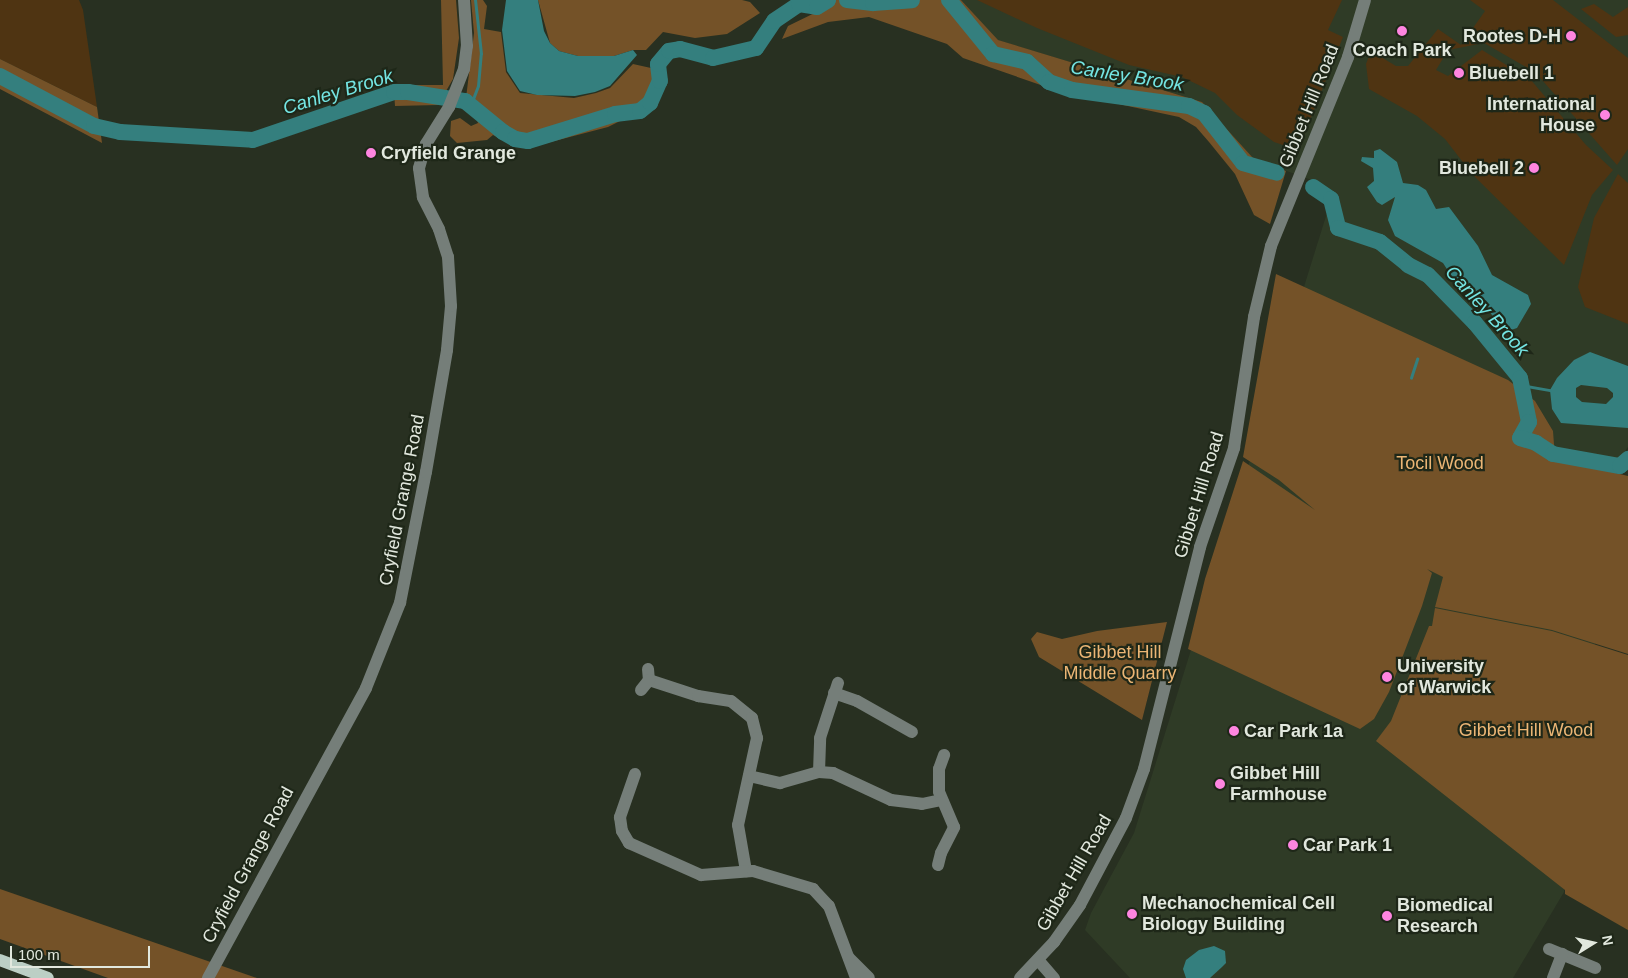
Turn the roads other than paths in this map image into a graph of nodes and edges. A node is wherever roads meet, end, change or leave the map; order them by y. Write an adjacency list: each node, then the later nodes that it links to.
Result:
1 (464, 0): 17 (street, Cryfield Grange Road)
2 (1366, 0): 14 (street, Gibbet Hill Road)
3 (646, 679): 8 (street)
4 (912, 732): 6 (street)
5 (944, 756): 9 (street)
6 (819, 772): 8 (street); 9 (street)
7 (635, 774): 11 (street)
8 (749, 776): 11 (street)
9 (941, 800): 10 (street)
10 (938, 865)
11 (746, 870): 12 (street)
12 (845, 955): 18 (street); 19 (street)
13 (0, 960): 16 (main road)
14 (1039, 961): 20 (street, Gibbet Hill Road); 21 (street)
15 (1595, 968): 22 (street)
16 (48, 978)
17 (208, 978)
18 (856, 978)
19 (869, 978)
20 (1020, 978)
21 (1054, 978)
22 (1552, 978)

